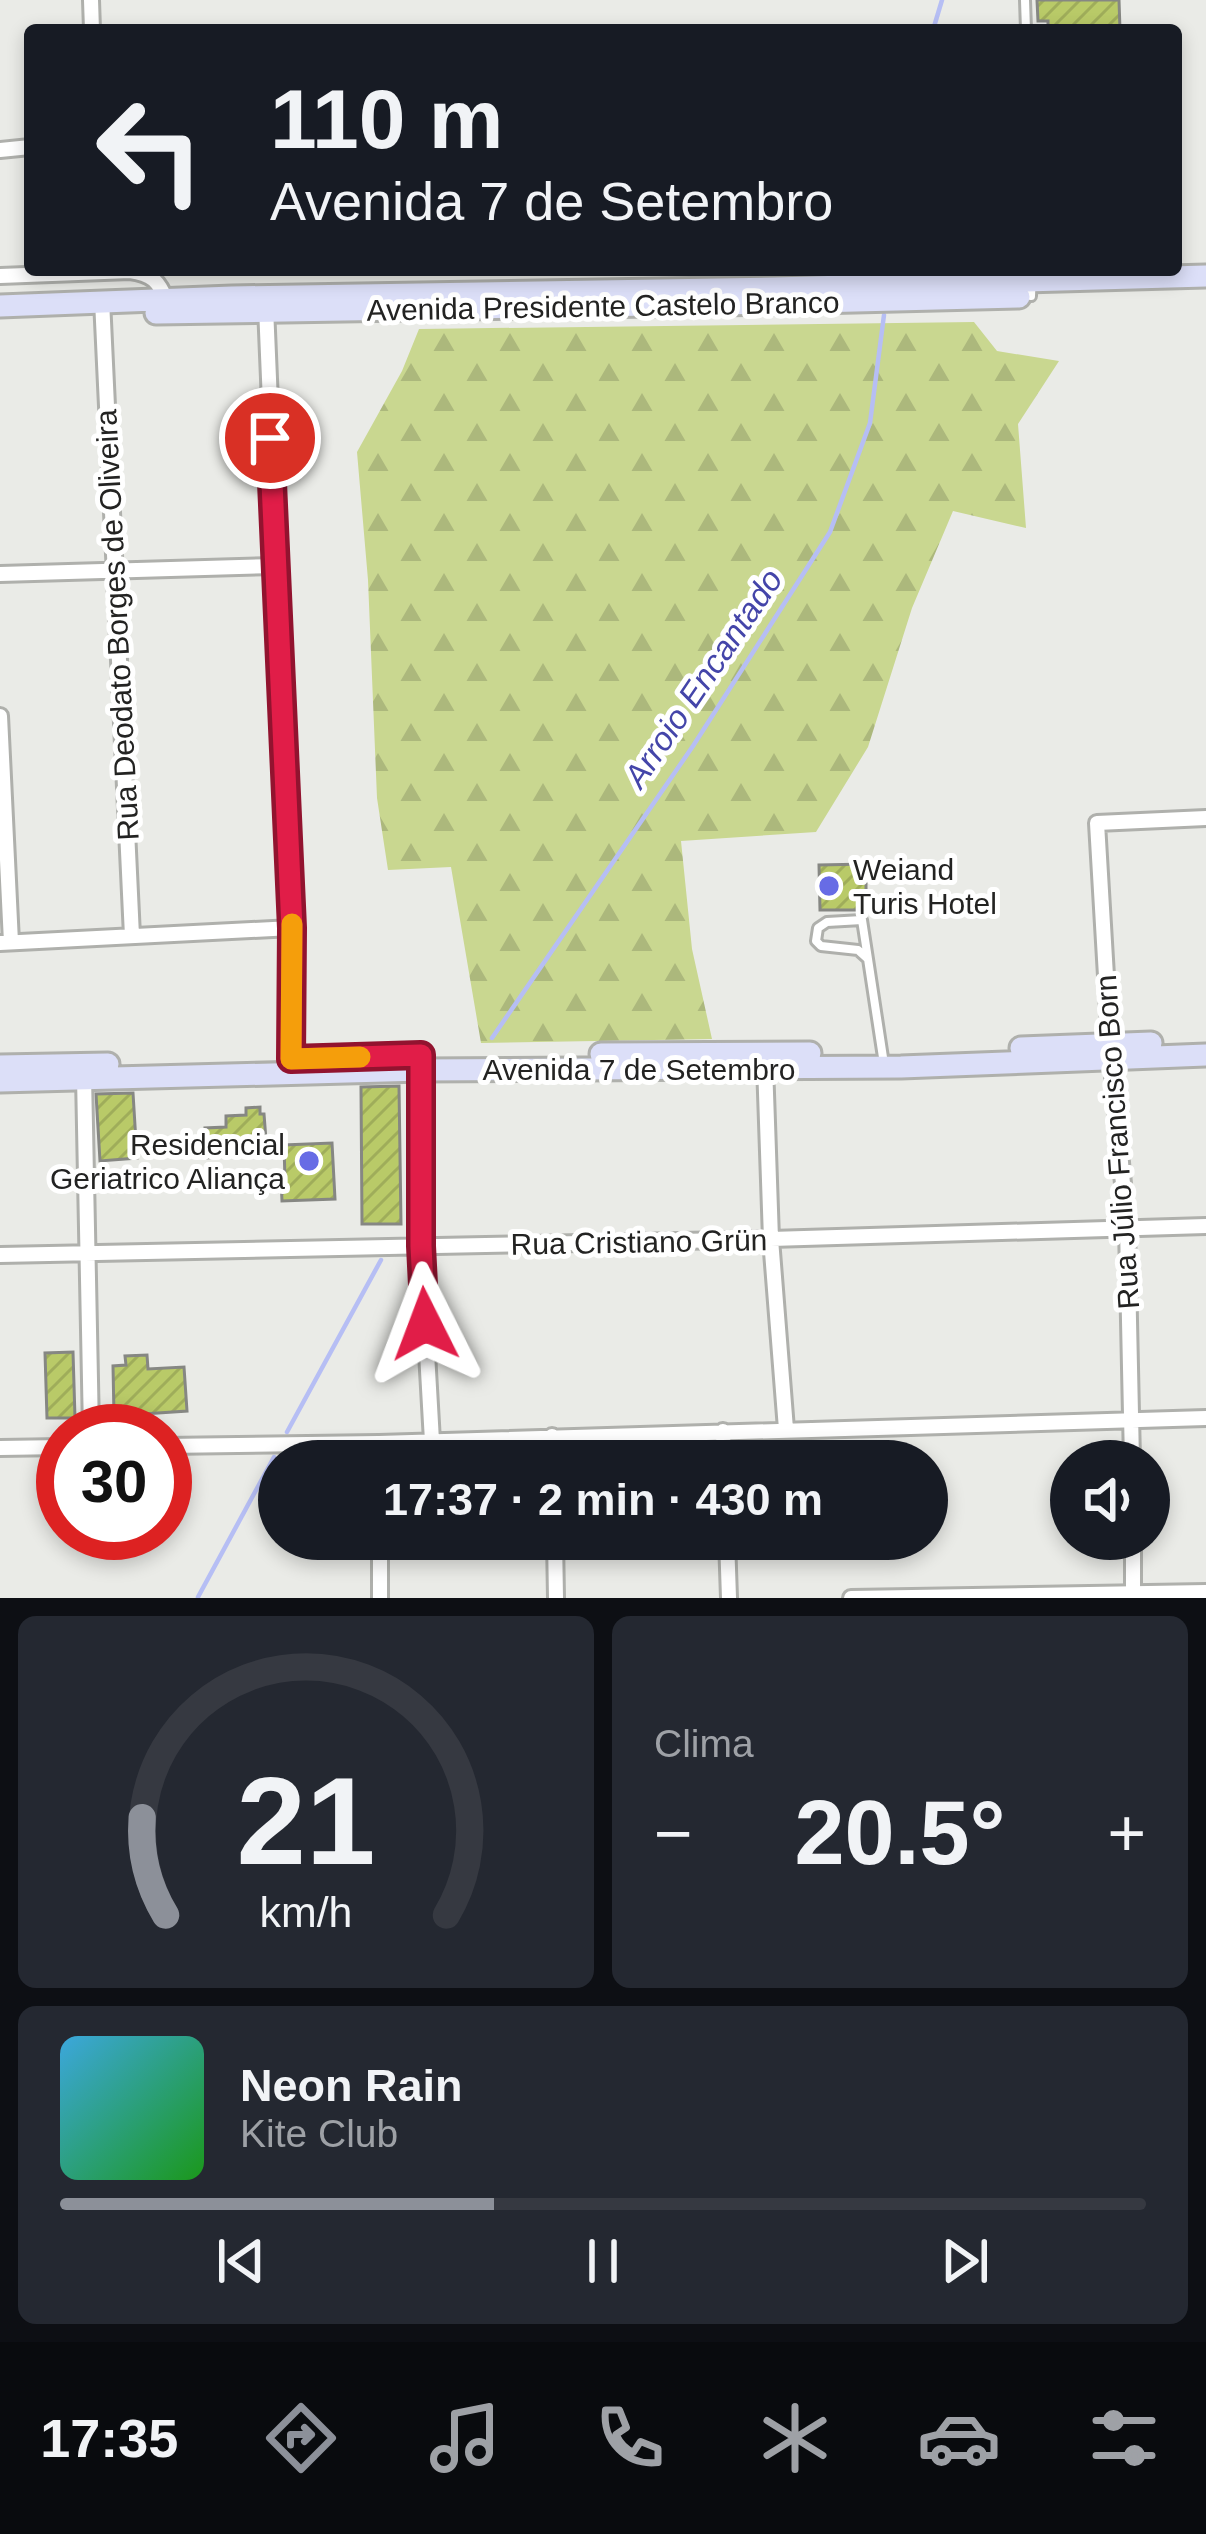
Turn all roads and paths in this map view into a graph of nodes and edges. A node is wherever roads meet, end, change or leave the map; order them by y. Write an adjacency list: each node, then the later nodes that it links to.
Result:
1 (151, 276): 8 (street)
2 (1206, 276): 4 (main road, Avenida Presidente Castelo Branco)
3 (1032, 283): 4 (main road, Avenida Presidente Castelo Branco); 6 (main road, Avenida Presidente Castelo Branco)
4 (1129, 286): 5 (main road, Avenida Presidente Castelo Branco)
5 (1206, 290)
6 (266, 304): 8 (main road, Avenida Presidente Castelo Branco); 11 (street)
7 (0, 306): 9 (main road, Avenida Presidente Castelo Branco)
8 (168, 306): 9 (main road, Avenida Presidente Castelo Branco)
9 (102, 307): 10 (main road, Avenida Presidente Castelo Branco); 12 (street, Rua Deodato Borges de Oliveira)
10 (0, 319)
11 (275, 566): 12 (street); 16 (street)
12 (115, 569): 13 (street); 17 (street, Rua Deodato Borges de Oliveira)
13 (0, 574)
14 (0, 716): 18 (street)
15 (1206, 818): 21 (street, Rua Júlio Francisco Born)
16 (292, 928): 17 (street); 26 (street)
17 (132, 936): 18 (street)
18 (6, 942)
19 (868, 959): 19 (lane); 23 (lane)
20 (1206, 1041): 21 (main road, Avenida 7 de Setembro)
21 (1111, 1051): 22 (main road, Avenida 7 de Setembro); 23 (main road, Avenida 7 de Setembro); 31 (street, Rua Júlio Francisco Born)
22 (1206, 1055)
23 (884, 1060): 24 (main road, Avenida 7 de Setembro)
24 (765, 1061): 25 (main road, Avenida 7 de Setembro); 32 (street)
25 (421, 1062): 26 (main road, Avenida 7 de Setembro); 33 (street)
26 (292, 1065): 28 (main road, Avenida 7 de Setembro)
27 (0, 1066): 28 (main road, Avenida 7 de Setembro)
28 (84, 1072): 29 (main road, Avenida 7 de Setembro); 34 (street)
29 (0, 1081)
30 (1206, 1226): 31 (street, Rua Cristiano Grün)
31 (1127, 1228): 32 (street, Rua Cristiano Grün); 38 (street, Rua Júlio Francisco Born)
32 (771, 1239): 33 (street, Rua Cristiano Grün); 39 (street)
33 (421, 1246): 34 (street, Rua Cristiano Grün); 42 (street)
34 (86, 1253): 35 (street, Rua Cristiano Grün); 36 (street)
35 (0, 1256)
36 (91, 1404)
37 (1206, 1418): 38 (street)
38 (1131, 1420): 39 (street); 46 (street, Rua Júlio Francisco Born)
39 (786, 1429): 40 (street)
40 (723, 1431): 41 (street); 45 (street)
41 (552, 1436): 43 (street); 44 (street)
42 (431, 1440)
43 (455, 1440)
44 (552, 1440)
45 (723, 1440)
46 (1131, 1440)
47 (258, 1445): 48 (street)
48 (192, 1446)
49 (36, 1447): 50 (street)
50 (0, 1448)
51 (380, 1560): 57 (street)
52 (555, 1560): 58 (street)
53 (728, 1560): 59 (street)
54 (1133, 1560): 56 (street)
55 (1206, 1592): 56 (street)
56 (1133, 1595): 60 (street)
57 (380, 1598)
58 (556, 1598)
59 (729, 1598)
60 (851, 1598)

